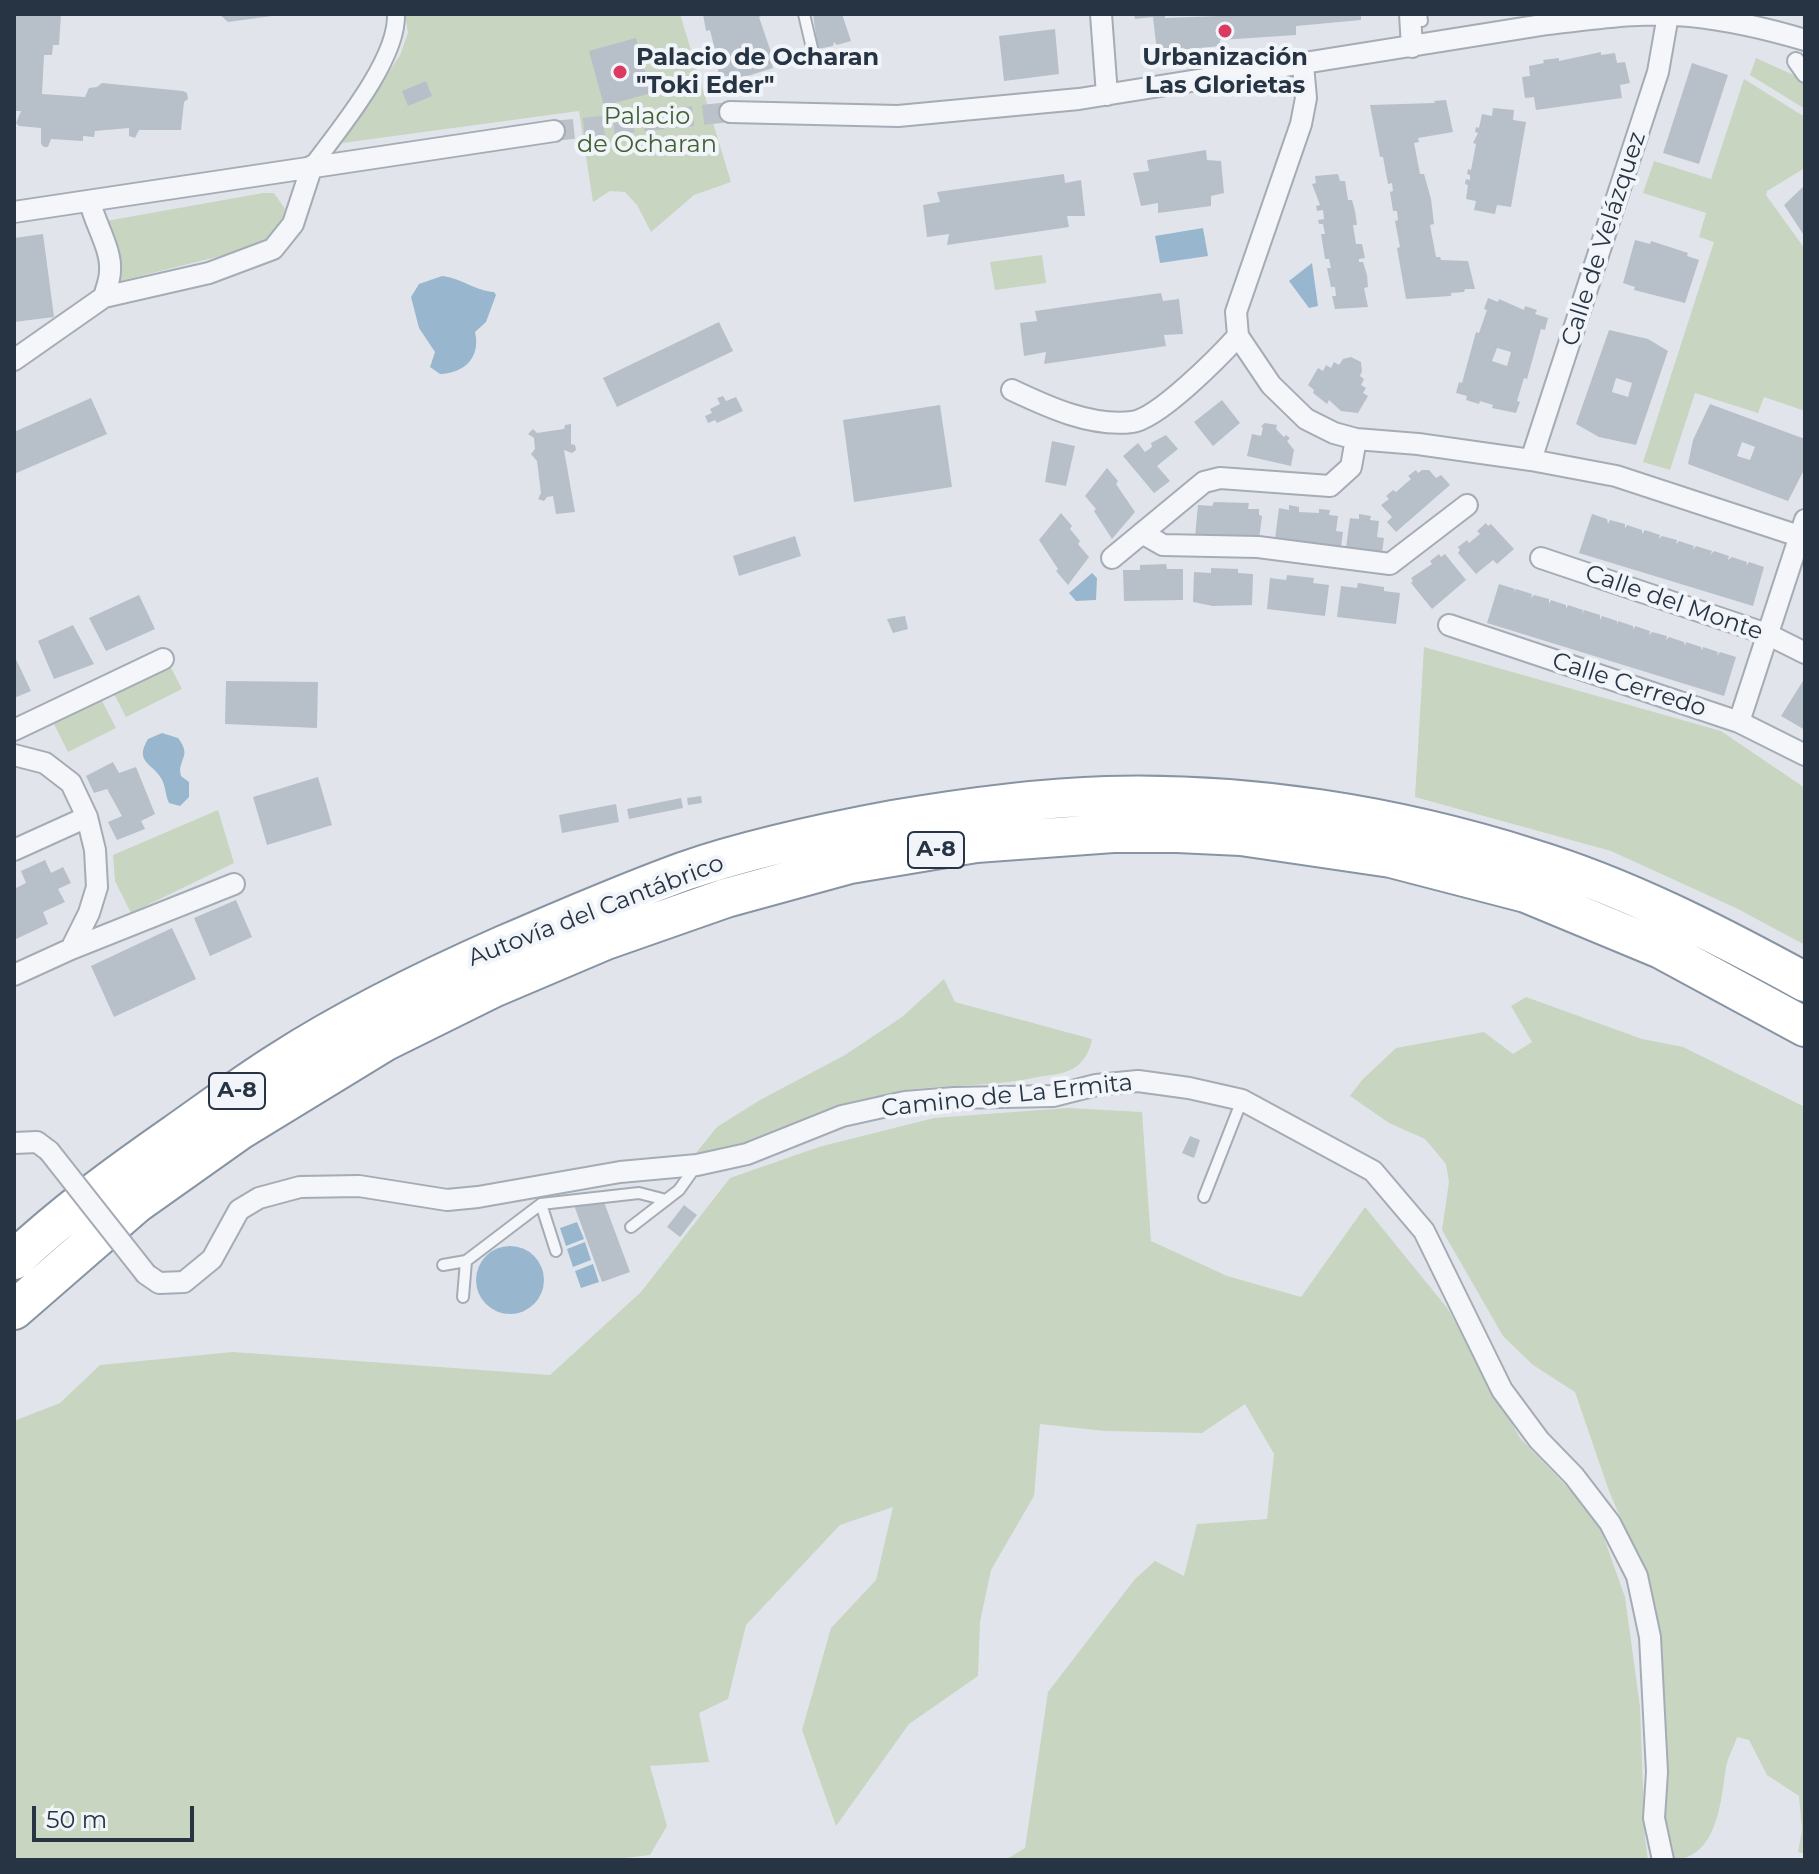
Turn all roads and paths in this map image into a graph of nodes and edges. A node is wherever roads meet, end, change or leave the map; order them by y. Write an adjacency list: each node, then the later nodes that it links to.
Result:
1 (396, 14): 13 (street)
2 (804, 14): 8 (lane)
3 (1101, 14): 10 (street)
4 (1682, 15): 6 (street); 7 (street); 21 (street, Calle de Velázquez)
5 (1418, 16): 7 (street)
6 (1805, 40)
7 (1412, 47): 9 (street)
8 (815, 61)
9 (1303, 65): 10 (street); 17 (street)
10 (1107, 95): 11 (street)
11 (730, 112)
12 (554, 131): 13 (street)
13 (312, 166): 14 (street); 16 (street)
14 (90, 202): 15 (street); 16 (street)
15 (14, 212)
16 (104, 297): 18 (street)
17 (1238, 336): 19 (street); 20 (street)
18 (14, 360)
19 (1012, 390)
20 (1356, 439): 21 (street); 24 (street)
21 (1531, 460): 23 (street)
22 (1467, 505): 24 (street)
23 (1803, 531): 28 (street)
24 (1142, 533): 25 (street)
25 (1112, 558)
26 (1541, 558): 28 (street, Calle del Monte)
27 (1449, 625): 31 (street, Calle Cerredo)
28 (1767, 634): 29 (street, Calle del Monte); 31 (street)
29 (1805, 653)
30 (163, 659): 32 (street)
31 (1739, 722): 34 (street, Calle Cerredo)
32 (14, 730)
33 (14, 755): 35 (street)
34 (1805, 755)
35 (87, 817): 36 (street); 38 (street)
36 (14, 850)
37 (234, 884): 38 (street)
38 (71, 949): 39 (street)
39 (14, 975)
40 (1805, 982): 50 (highway, Autovía del Cantábrico / A-8)
41 (1805, 1027): 54 (highway, Autovía del Cantábrico / A-8)
42 (1242, 1100): 44 (street, Camino de La Ermita); 45 (lane); 55 (street, Camino de La Ermita)
43 (14, 1143): 44 (street, Camino de La Ermita, bridge)
44 (697, 1165): 46 (lane)
45 (1204, 1197)
46 (666, 1200): 47 (lane); 48 (lane)
47 (541, 1204): 49 (lane); 51 (lane)
48 (631, 1227)
49 (556, 1251)
50 (14, 1260)
51 (466, 1261): 52 (lane); 53 (lane)
52 (443, 1265)
53 (463, 1297)
54 (14, 1310)
55 (1663, 1860)

